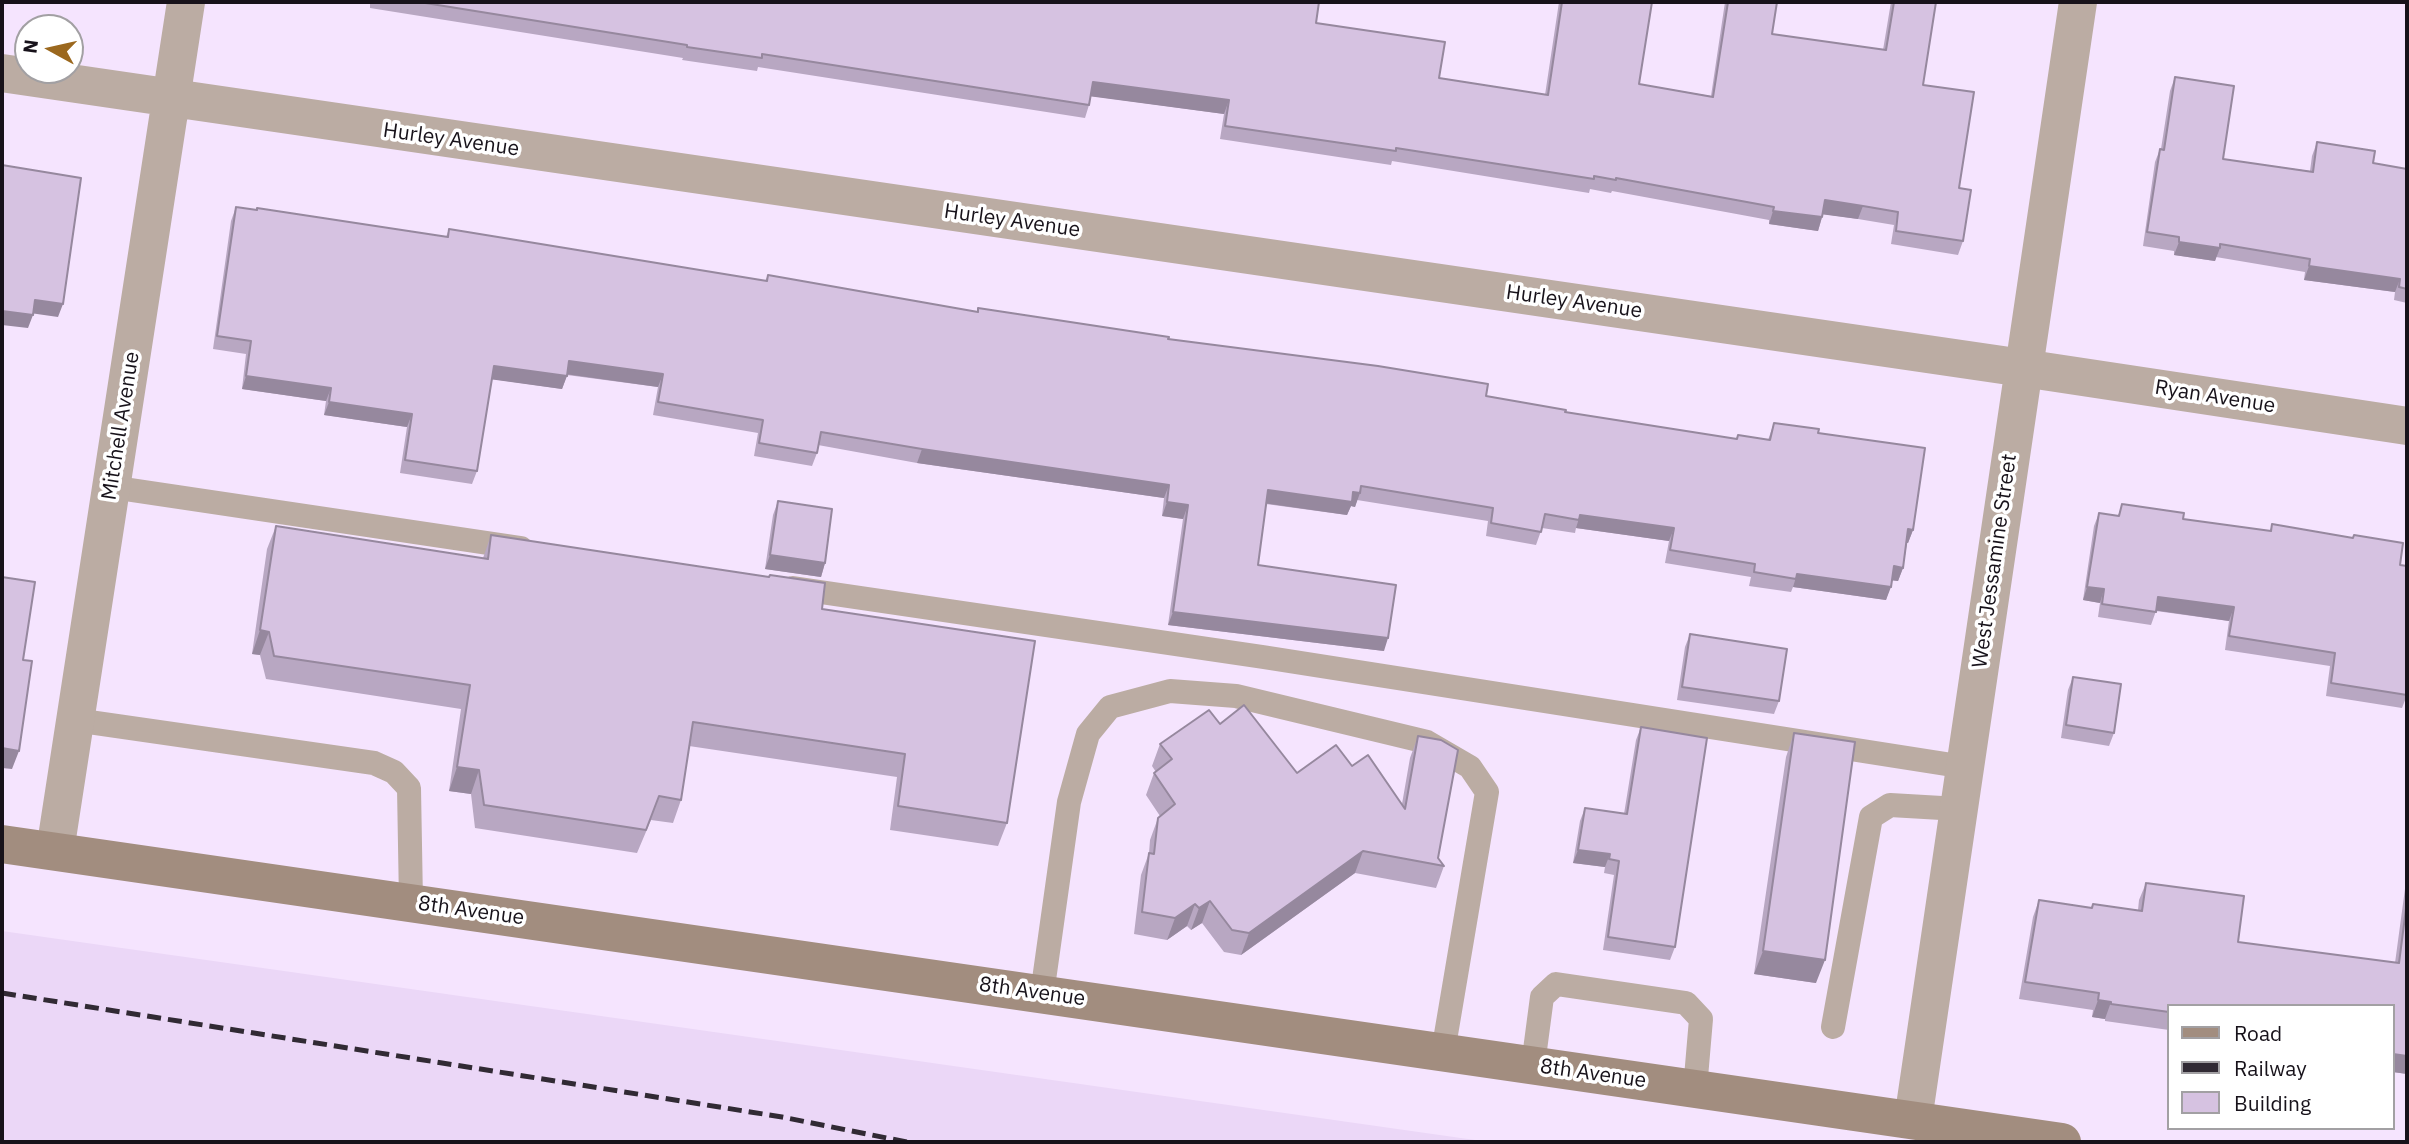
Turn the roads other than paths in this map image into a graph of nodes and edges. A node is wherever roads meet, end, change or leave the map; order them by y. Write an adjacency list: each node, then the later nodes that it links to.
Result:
1 (186, 2): 4 (street, Mitchell Avenue)
2 (2078, 2): 5 (street, West Jessamine Street)
3 (2, 73): 4 (street, Hurley Avenue)
4 (171, 99): 5 (street, Hurley Avenue); 7 (street, Mitchell Avenue)
5 (2023, 368): 6 (street, Ryan Avenue); 11 (street, West Jessamine Street)
6 (2407, 426)
7 (111, 487): 8 (lane); 10 (street, Mitchell Avenue)
8 (550, 552)
9 (769, 584): 11 (lane)
10 (75, 720): 14 (street, Mitchell Avenue); 15 (lane)
11 (1965, 766): 12 (street, West Jessamine Street)
12 (1959, 808): 17 (lane); 21 (street, West Jessamine Street)
13 (2, 844): 14 (main road, 8th Avenue)
14 (55, 851): 15 (main road, 8th Avenue)
15 (411, 902): 16 (main road, 8th Avenue)
16 (1042, 994): 18 (main road, 8th Avenue); 18 (lane)
17 (1833, 1027)
18 (1443, 1052): 19 (main road, 8th Avenue)
19 (1533, 1065): 20 (main road, 8th Avenue); 20 (lane)
20 (1695, 1089): 21 (main road, 8th Avenue)
21 (1913, 1120): 22 (main road, 8th Avenue)
22 (2062, 1142)

